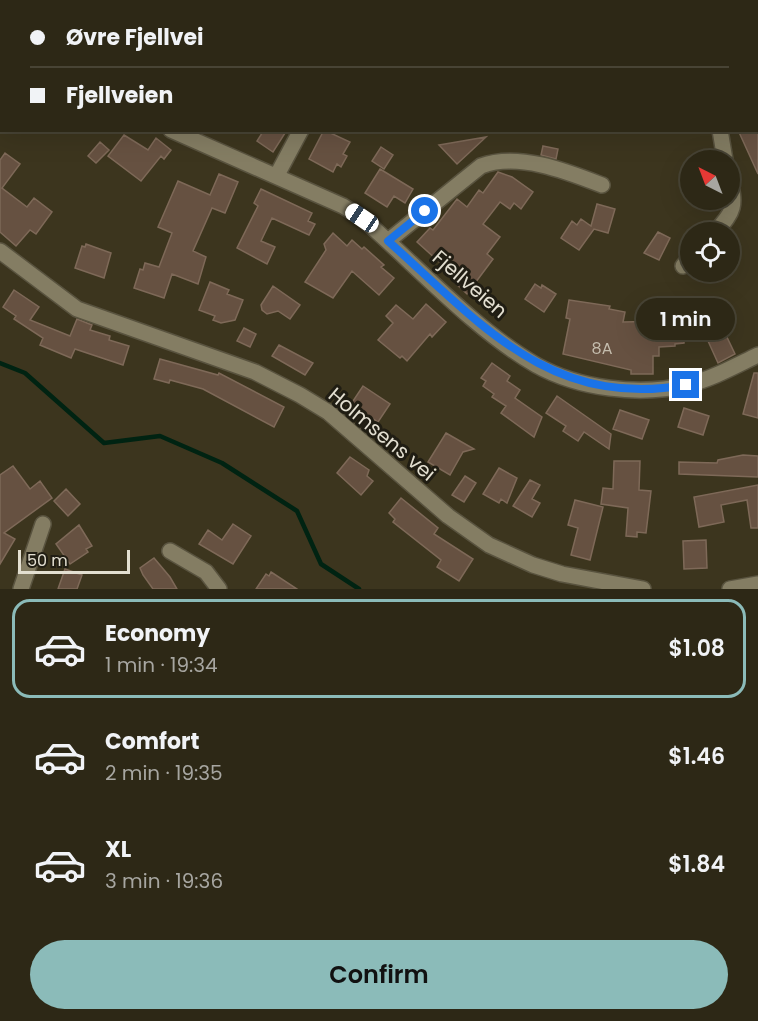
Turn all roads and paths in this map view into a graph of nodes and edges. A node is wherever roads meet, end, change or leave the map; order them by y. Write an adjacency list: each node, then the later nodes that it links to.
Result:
1 (176, 132): 5 (street, Fjellveien)
2 (300, 132): 5 (street)
3 (720, 132): 4 (street)
4 (723, 150)
5 (277, 175): 7 (street, Fjellveien)
6 (602, 185): 7 (street)
7 (388, 241): 9 (street, Fjellveien)
8 (0, 252): 15 (street, Holmsens vei)
9 (758, 355)
10 (43, 524): 13 (street)
11 (170, 551): 14 (street)
12 (758, 584): 16 (street)
13 (21, 589)
14 (219, 589)
15 (643, 589)
16 (730, 589)

